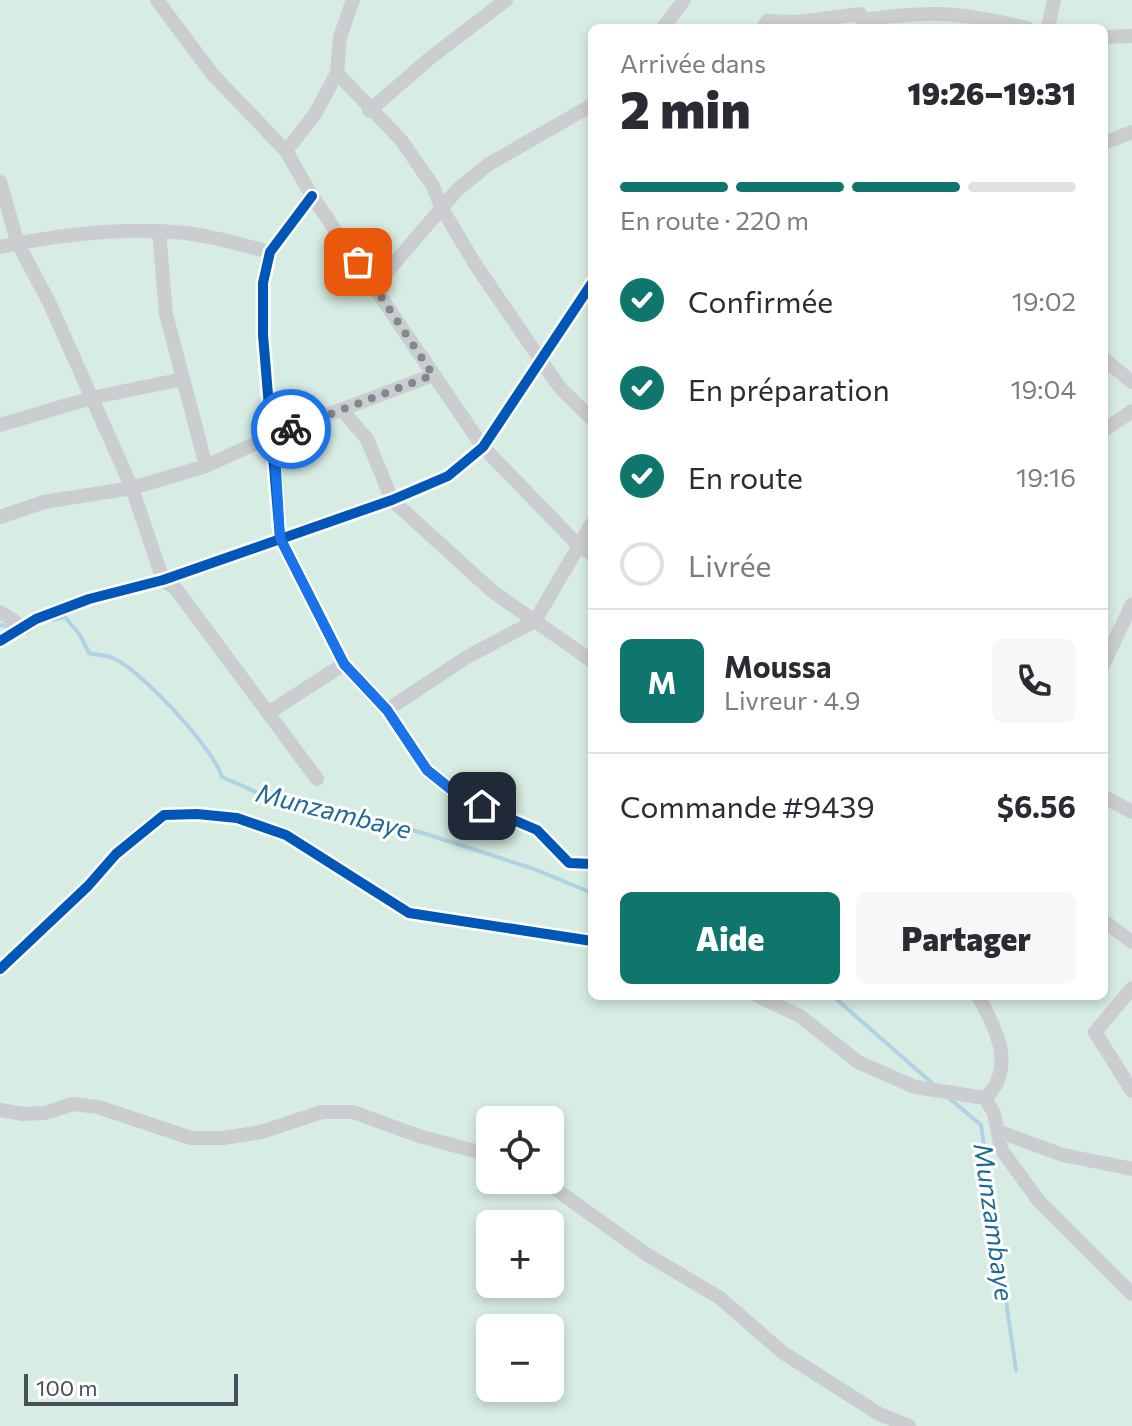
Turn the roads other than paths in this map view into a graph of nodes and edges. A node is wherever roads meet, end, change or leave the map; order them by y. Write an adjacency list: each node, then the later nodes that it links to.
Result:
1 (157, 0): 20 (street)
2 (353, 0): 15 (street)
3 (506, 0): 17 (street)
4 (684, 0): 9 (street)
5 (853, 0): 8 (street)
6 (1054, 0): 12 (street)
7 (967, 6): 8 (street); 11 (street)
8 (862, 21): 10 (street)
9 (666, 24)
10 (765, 24)
11 (1016, 24)
12 (1049, 24)
13 (1132, 36): 14 (street)
14 (1108, 37)
15 (337, 73): 17 (street); 20 (street)
16 (588, 107): 23 (street)
17 (369, 111): 23 (street)
18 (1132, 132): 19 (street)
19 (1108, 141)
20 (286, 151): 22 (street)
21 (0, 182): 25 (street)
22 (312, 196): 27 (street); 28 (street)
23 (441, 207): 28 (street); 30 (street)
24 (159, 231): 25 (street); 27 (street); 33 (street)
25 (18, 244): 26 (street); 35 (street)
26 (0, 247)
27 (270, 252): 41 (street)
28 (374, 287): 32 (street)
29 (588, 289): 30 (street)
30 (542, 362): 38 (street); 42 (street)
31 (1108, 362): 34 (street)
32 (433, 375): 36 (street); 42 (street)
33 (183, 379): 35 (street); 43 (street)
34 (1132, 382)
35 (91, 398): 39 (street); 44 (street)
36 (342, 410): 41 (street); 45 (street)
37 (1132, 411): 40 (street)
38 (588, 415)
39 (0, 425)
40 (1108, 427)
41 (274, 435): 43 (street); 48 (street)
42 (483, 447): 45 (street); 49 (street)
43 (206, 466): 44 (street)
44 (132, 488): 46 (street); 51 (street)
45 (392, 500): 48 (street); 54 (street)
46 (0, 517)
47 (588, 529): 49 (street)
48 (280, 538): 51 (street); 59 (street)
49 (578, 545): 50 (street); 54 (street)
50 (588, 551)
51 (163, 580): 55 (street); 61 (street)
52 (1132, 604): 57 (street)
53 (0, 612): 55 (street)
54 (535, 621): 58 (street); 60 (street)
55 (30, 624): 56 (street)
56 (4, 639)
57 (1108, 655)
58 (588, 658)
59 (344, 664): 60 (street); 61 (street)
60 (387, 710): 65 (street)
61 (268, 713): 62 (street)
62 (317, 779)
63 (1108, 799): 64 (street)
64 (1132, 812)
65 (588, 864)
66 (1108, 924): 68 (street)
67 (588, 940): 69 (street)
68 (1132, 942)
69 (0, 969)
70 (1132, 988): 73 (street)
71 (766, 1000): 74 (street)
72 (980, 1000): 74 (street)
73 (1132, 1091)
74 (985, 1098): 76 (street)
75 (0, 1110): 77 (street)
76 (1000, 1132): 78 (street); 80 (street)
77 (476, 1151)
78 (1132, 1169)
79 (562, 1194): 81 (street)
80 (1132, 1294)
81 (909, 1426)

